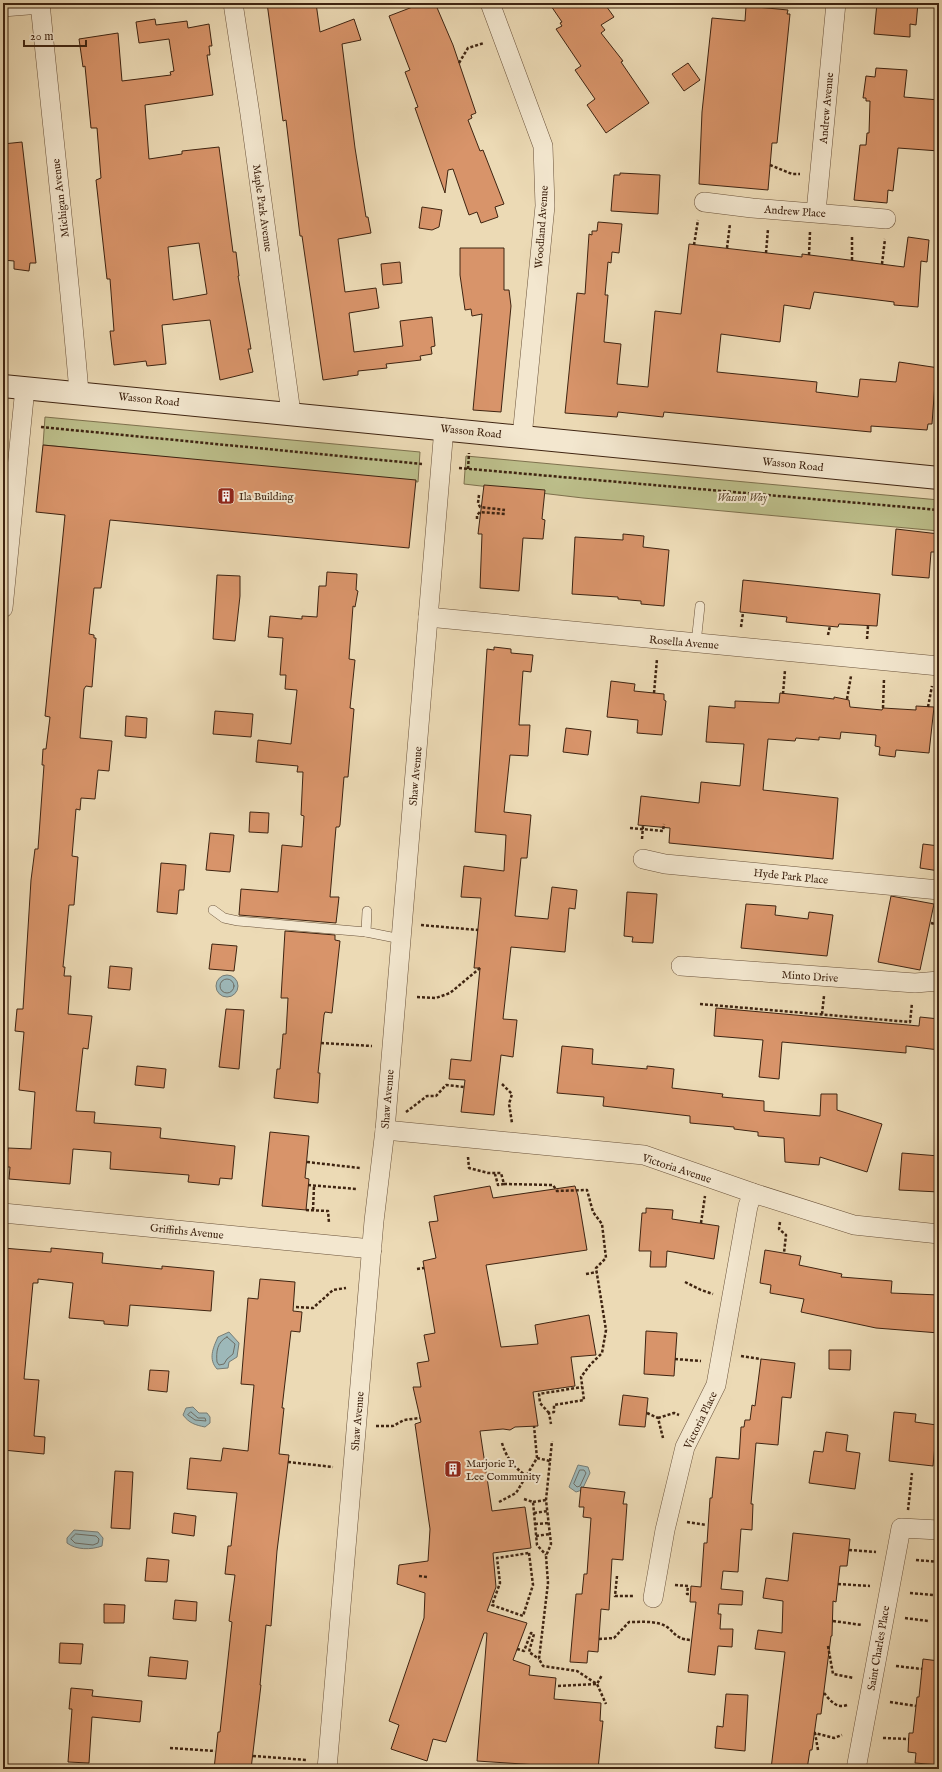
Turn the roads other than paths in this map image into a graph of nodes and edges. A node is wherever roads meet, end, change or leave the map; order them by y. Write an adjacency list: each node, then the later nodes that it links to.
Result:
1 (233, 3): 12 (street, Maple Park Avenue)
2 (490, 3): 14 (street, Woodland Avenue)
3 (836, 3): 7 (street, Andrew Avenue)
4 (41, 6): 5 (lane); 11 (street, Michigan Avenue)
5 (3, 12)
6 (704, 202): 7 (street, Andrew Place)
7 (816, 212): 8 (street, Andrew Place)
8 (886, 219)
9 (3, 386): 10 (street, Wasson Road)
10 (25, 388): 11 (street, Wasson Road); 17 (street)
11 (79, 392): 12 (street, Wasson Road)
12 (291, 413): 13 (street, Wasson Road)
13 (444, 428): 14 (street, Wasson Road); 18 (street, Shaw Avenue)
14 (522, 436): 15 (street, Wasson Road)
15 (939, 478)
16 (700, 606): 19 (lane)
17 (3, 608)
18 (428, 617): 19 (street, Rosella Avenue); 26 (street, Shaw Avenue)
19 (696, 643): 20 (street, Rosella Avenue)
20 (936, 674)
21 (643, 859): 22 (street, Hyde Park Place)
22 (939, 890)
23 (213, 910): 25 (lane)
24 (367, 911): 25 (lane)
25 (366, 932): 26 (lane)
26 (402, 932): 29 (street, Shaw Avenue)
27 (681, 966): 28 (street, Minto Drive)
28 (939, 981)
29 (385, 1130): 30 (street, Victoria Avenue); 33 (street, Shaw Avenue)
30 (753, 1193): 32 (street, Victoria Avenue); 35 (street, Victoria Place)
31 (3, 1213): 33 (street, Griffiths Avenue)
32 (939, 1234)
33 (372, 1249): 36 (street, Shaw Avenue)
34 (939, 1530): 37 (street, Saint Charles Place)
35 (645, 1597)
36 (327, 1769)
37 (856, 1769)

